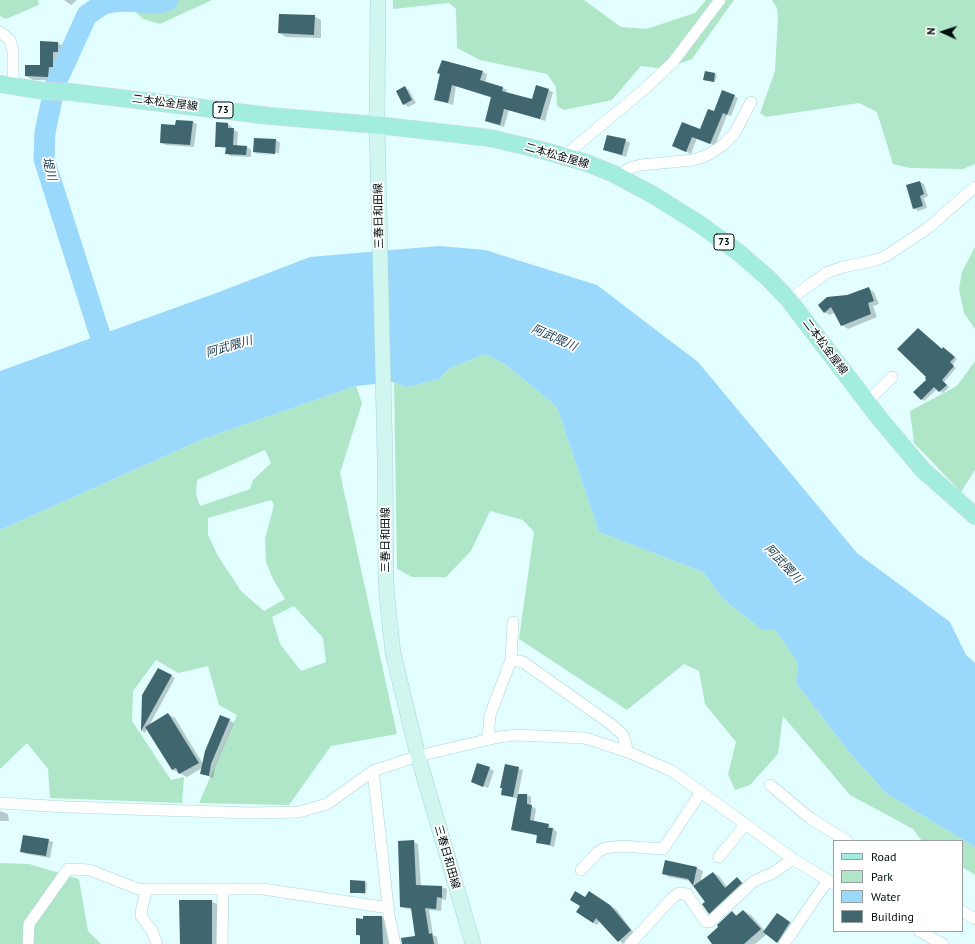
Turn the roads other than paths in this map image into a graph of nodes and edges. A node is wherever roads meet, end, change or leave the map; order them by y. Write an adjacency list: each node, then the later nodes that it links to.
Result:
1 (378, 0): 6 (main road, 三春日和田線)
2 (720, 0): 7 (street)
3 (0, 32): 4 (street)
4 (6, 85): 6 (main road, 二本松金屋線 / 73)
5 (751, 102): 8 (street)
6 (377, 125): 7 (main road, 二本松金屋線 / 73); 18 (main road, 三春日和田線)
7 (564, 156): 8 (main road, 二本松金屋線 / 73)
8 (618, 176): 10 (main road, 二本松金屋線 / 73)
9 (975, 187): 10 (street)
10 (789, 300): 12 (main road, 二本松金屋線 / 73)
11 (892, 377): 12 (street)
12 (867, 402): 13 (main road, 二本松金屋線 / 73)
13 (975, 516)
14 (513, 622): 15 (street)
15 (511, 660): 16 (street); 17 (street)
16 (488, 739): 17 (street); 18 (street)
17 (628, 752): 21 (street)
18 (418, 756): 19 (street); 39 (main road, 三春日和田線)
19 (373, 771): 22 (street); 31 (street)
20 (770, 785): 24 (street)
21 (701, 792): 23 (street); 27 (street)
22 (0, 803)
23 (745, 824): 25 (street); 26 (street)
24 (845, 840)
25 (719, 857)
26 (793, 859): 28 (street); 40 (street)
27 (581, 870)
28 (831, 882): 41 (street)
29 (147, 889): 30 (street); 35 (street); 36 (street)
30 (223, 890): 31 (street); 37 (street)
31 (388, 908): 38 (street)
32 (963, 912): 33 (street)
33 (975, 919)
34 (922, 932): 42 (street)
35 (28, 944)
36 (157, 944)
37 (222, 944)
38 (395, 944)
39 (473, 944)
40 (630, 944)
41 (784, 944)
42 (943, 944)

